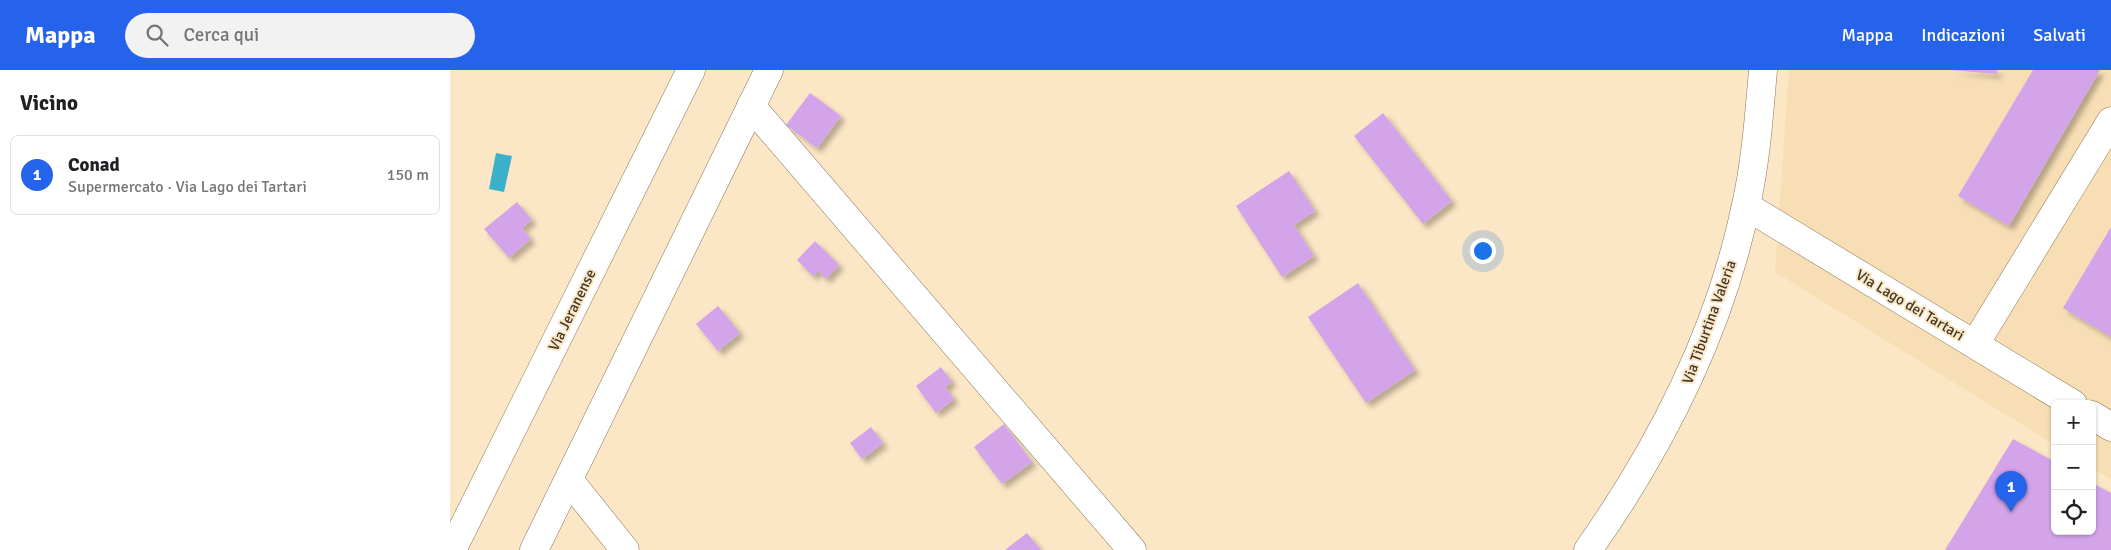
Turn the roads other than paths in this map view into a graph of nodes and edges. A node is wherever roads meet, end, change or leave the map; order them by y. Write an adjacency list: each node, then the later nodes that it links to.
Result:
1 (691, 70): 12 (street, Via Jeranense)
2 (769, 70): 4 (street)
3 (1763, 70): 6 (street, Via Tiburtina Valeria)
4 (751, 106): 11 (street); 15 (street)
5 (2111, 122): 7 (street)
6 (1746, 206): 7 (street, Via Lago dei Tartari); 16 (street, Via Tiburtina Valeria)
7 (1975, 344): 8 (street, Via Lago dei Tartari)
8 (2066, 400)
9 (2096, 418): 10 (street)
10 (2111, 427)
11 (569, 480): 13 (street); 14 (street)
12 (452, 550)
13 (534, 550)
14 (625, 550)
15 (1132, 550)
16 (1588, 550)

